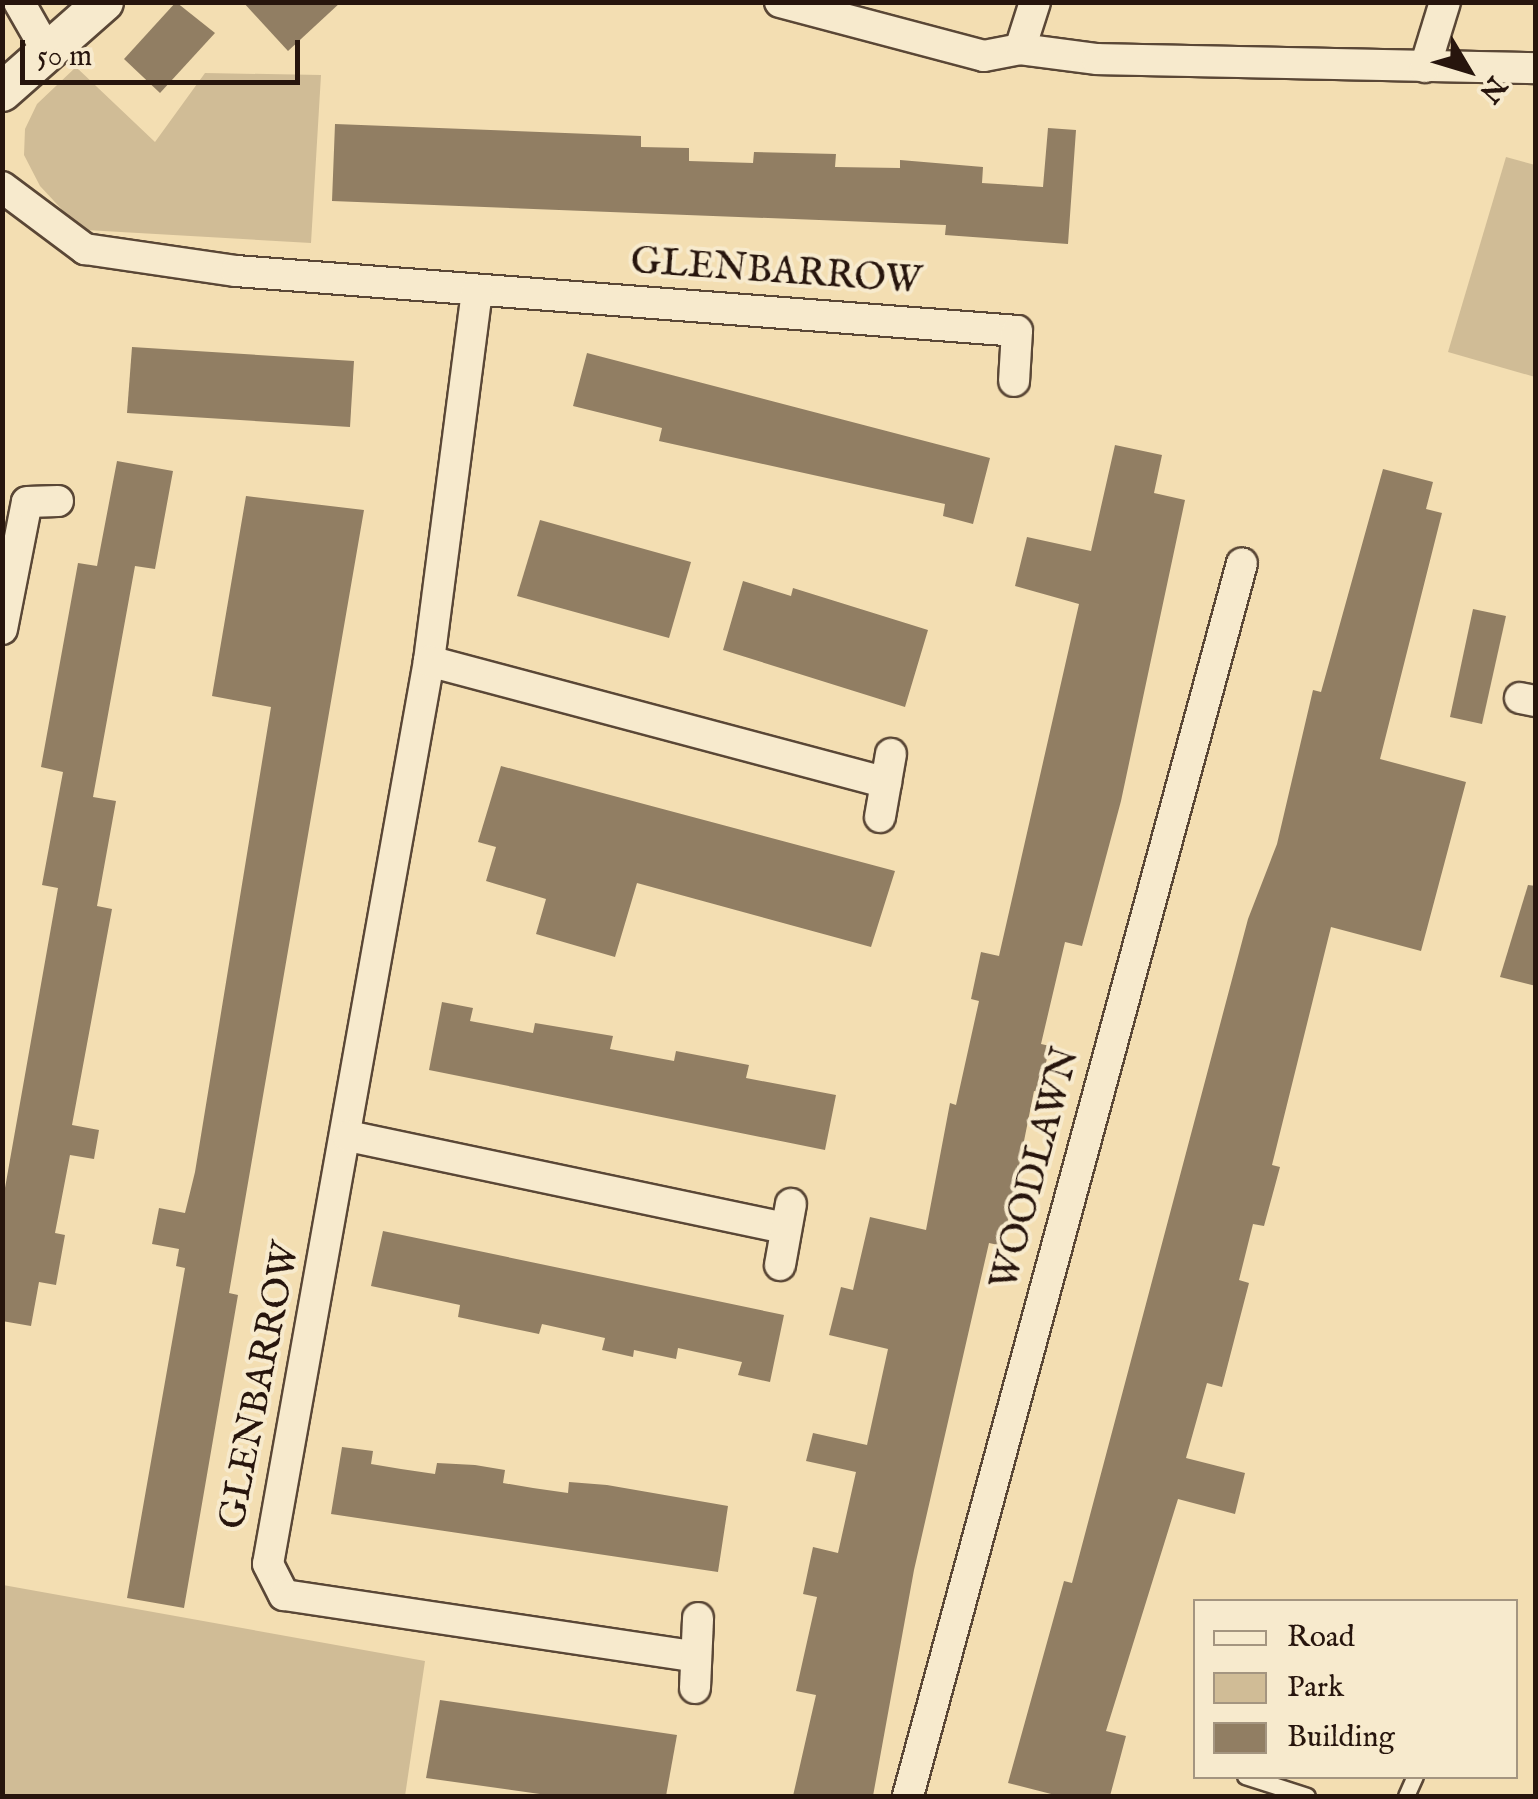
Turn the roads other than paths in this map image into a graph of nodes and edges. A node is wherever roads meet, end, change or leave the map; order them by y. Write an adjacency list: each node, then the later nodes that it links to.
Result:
1 (18, 2): 7 (street)
2 (104, 2): 7 (street)
3 (780, 2): 6 (street)
4 (1035, 2): 6 (street)
5 (1445, 2): 8 (street)
6 (1020, 50): 8 (street)
7 (48, 51): 10 (street)
8 (1425, 67): 9 (street)
9 (1536, 68)
10 (2, 92)
11 (2, 187): 12 (street, GLENBARROW)
12 (477, 291): 13 (street, GLENBARROW); 17 (street, GLENBARROW)
13 (1014, 381)
14 (58, 502): 16 (street)
15 (1242, 563): 25 (street, WOODLAWN)
16 (2, 629)
17 (428, 661): 18 (street); 19 (street, GLENBARROW)
18 (880, 817)
19 (348, 1136): 20 (street); 22 (street, GLENBARROW)
20 (780, 1265)
21 (698, 1618): 22 (street)
22 (694, 1656): 23 (street)
23 (696, 1688)
24 (1254, 1779): 26 (lane)
25 (908, 1796)
26 (1307, 1796)

